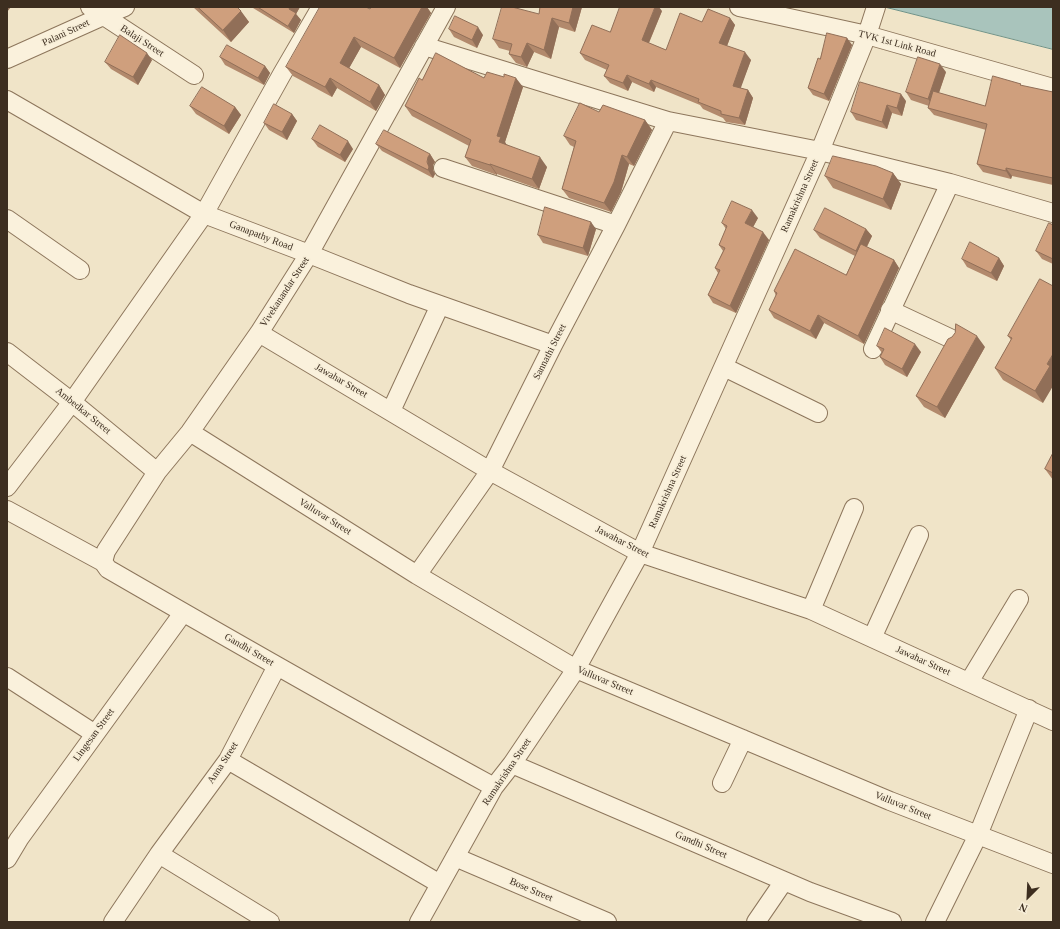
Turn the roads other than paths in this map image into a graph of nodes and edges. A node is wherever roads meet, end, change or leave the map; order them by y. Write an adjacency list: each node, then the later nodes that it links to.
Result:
1 (125, 7): 6 (street, Palani Street)
2 (321, 7): 18 (street)
3 (446, 7): 8 (street, Vivekanandar Street)
4 (739, 7): 7 (street, TVK 1st Link Road)
5 (876, 7): 7 (street, Ramakrishna Street)
6 (96, 11): 9 (street, Palani Street); 10 (street, Balaji Street)
7 (867, 35): 11 (street, TVK 1st Link Road); 14 (street, Ramakrishna Street)
8 (424, 46): 13 (street); 21 (street, Vivekanandar Street)
9 (7, 60)
10 (194, 75)
11 (1053, 88)
12 (7, 100): 18 (street, Ganapathy Road)
13 (668, 121): 14 (street); 20 (street, Sannathi Street)
14 (820, 151): 16 (street); 30 (street, Ramakrishna Street)
15 (443, 168): 20 (street)
16 (950, 183): 17 (street); 24 (street)
17 (1053, 213)
18 (204, 214): 21 (street, Ganapathy Road); 31 (street)
19 (7, 219): 22 (street)
20 (616, 225): 27 (street, Sannathi Street)
21 (309, 254): 23 (street, Ganapathy Road); 25 (street, Vivekanandar Street)
22 (80, 270)
23 (440, 305): 27 (street, Ganapathy Road); 32 (street)
24 (890, 310): 26 (street); 28 (street)
25 (259, 333): 32 (street, Jawahar Street); 34 (street, Vivekanandar Street)
26 (954, 340)
27 (553, 345): 35 (street, Sannathi Street)
28 (873, 349)
29 (7, 352): 31 (street, Ambedkar Street)
30 (724, 367): 33 (street); 41 (street, Ramakrishna Street)
31 (72, 402): 36 (street, Ambedkar Street); 37 (street)
32 (391, 411): 35 (street, Jawahar Street)
33 (818, 413)
34 (190, 432): 36 (street, Vivekanandar Street); 43 (street, Valluvar Street)
35 (490, 471): 41 (street, Jawahar Street); 43 (street, Sannathi Street)
36 (157, 472): 42 (street, Vivekanandar Street)
37 (7, 487)
38 (854, 508): 45 (street)
39 (7, 510): 42 (street, Gandhi Street)
40 (919, 535): 47 (street)
41 (640, 554): 45 (street, Jawahar Street); 49 (street, Ramakrishna Street)
42 (103, 562): 46 (street, Gandhi Street)
43 (417, 575): 49 (street, Valluvar Street)
44 (1019, 598): 51 (street)
45 (811, 610): 47 (street, Jawahar Street)
46 (184, 613): 48 (street, Gandhi Street); 54 (street, Lingesan Street)
47 (872, 638): 51 (street, Jawahar Street)
48 (277, 666): 56 (street, Anna Street); 59 (street, Gandhi Street)
49 (576, 669): 55 (street, Valluvar Street); 57 (street, Ramakrishna Street)
50 (7, 677): 54 (street)
51 (969, 682): 52 (street, Jawahar Street)
52 (1029, 709): 53 (street, Jawahar Street); 61 (street)
53 (1053, 721)
54 (95, 734): 60 (street, Lingesan Street)
55 (743, 739): 58 (street); 61 (street, Valluvar Street)
56 (228, 760): 62 (street, Anna Street); 67 (street)
57 (512, 764): 59 (street, Ramakrishna Street); 66 (street, Gandhi Street)
58 (722, 783)
59 (494, 787): 63 (street, Ramakrishna Street)
60 (13, 834): 64 (street, Lingesan Street)
61 (978, 835): 65 (street, Valluvar Street); 74 (street)
62 (159, 854): 68 (street, Anna Street); 69 (street)
63 (455, 857): 67 (street, Ramakrishna Street); 71 (street, Bose Street)
64 (7, 859)
65 (1053, 864)
66 (784, 881): 72 (street); 73 (street, Gandhi Street)
67 (440, 884): 70 (street, Ramakrishna Street)
68 (113, 922)
69 (270, 922)
70 (419, 922)
71 (607, 922)
72 (756, 922)
73 (892, 922)
74 (935, 922)

